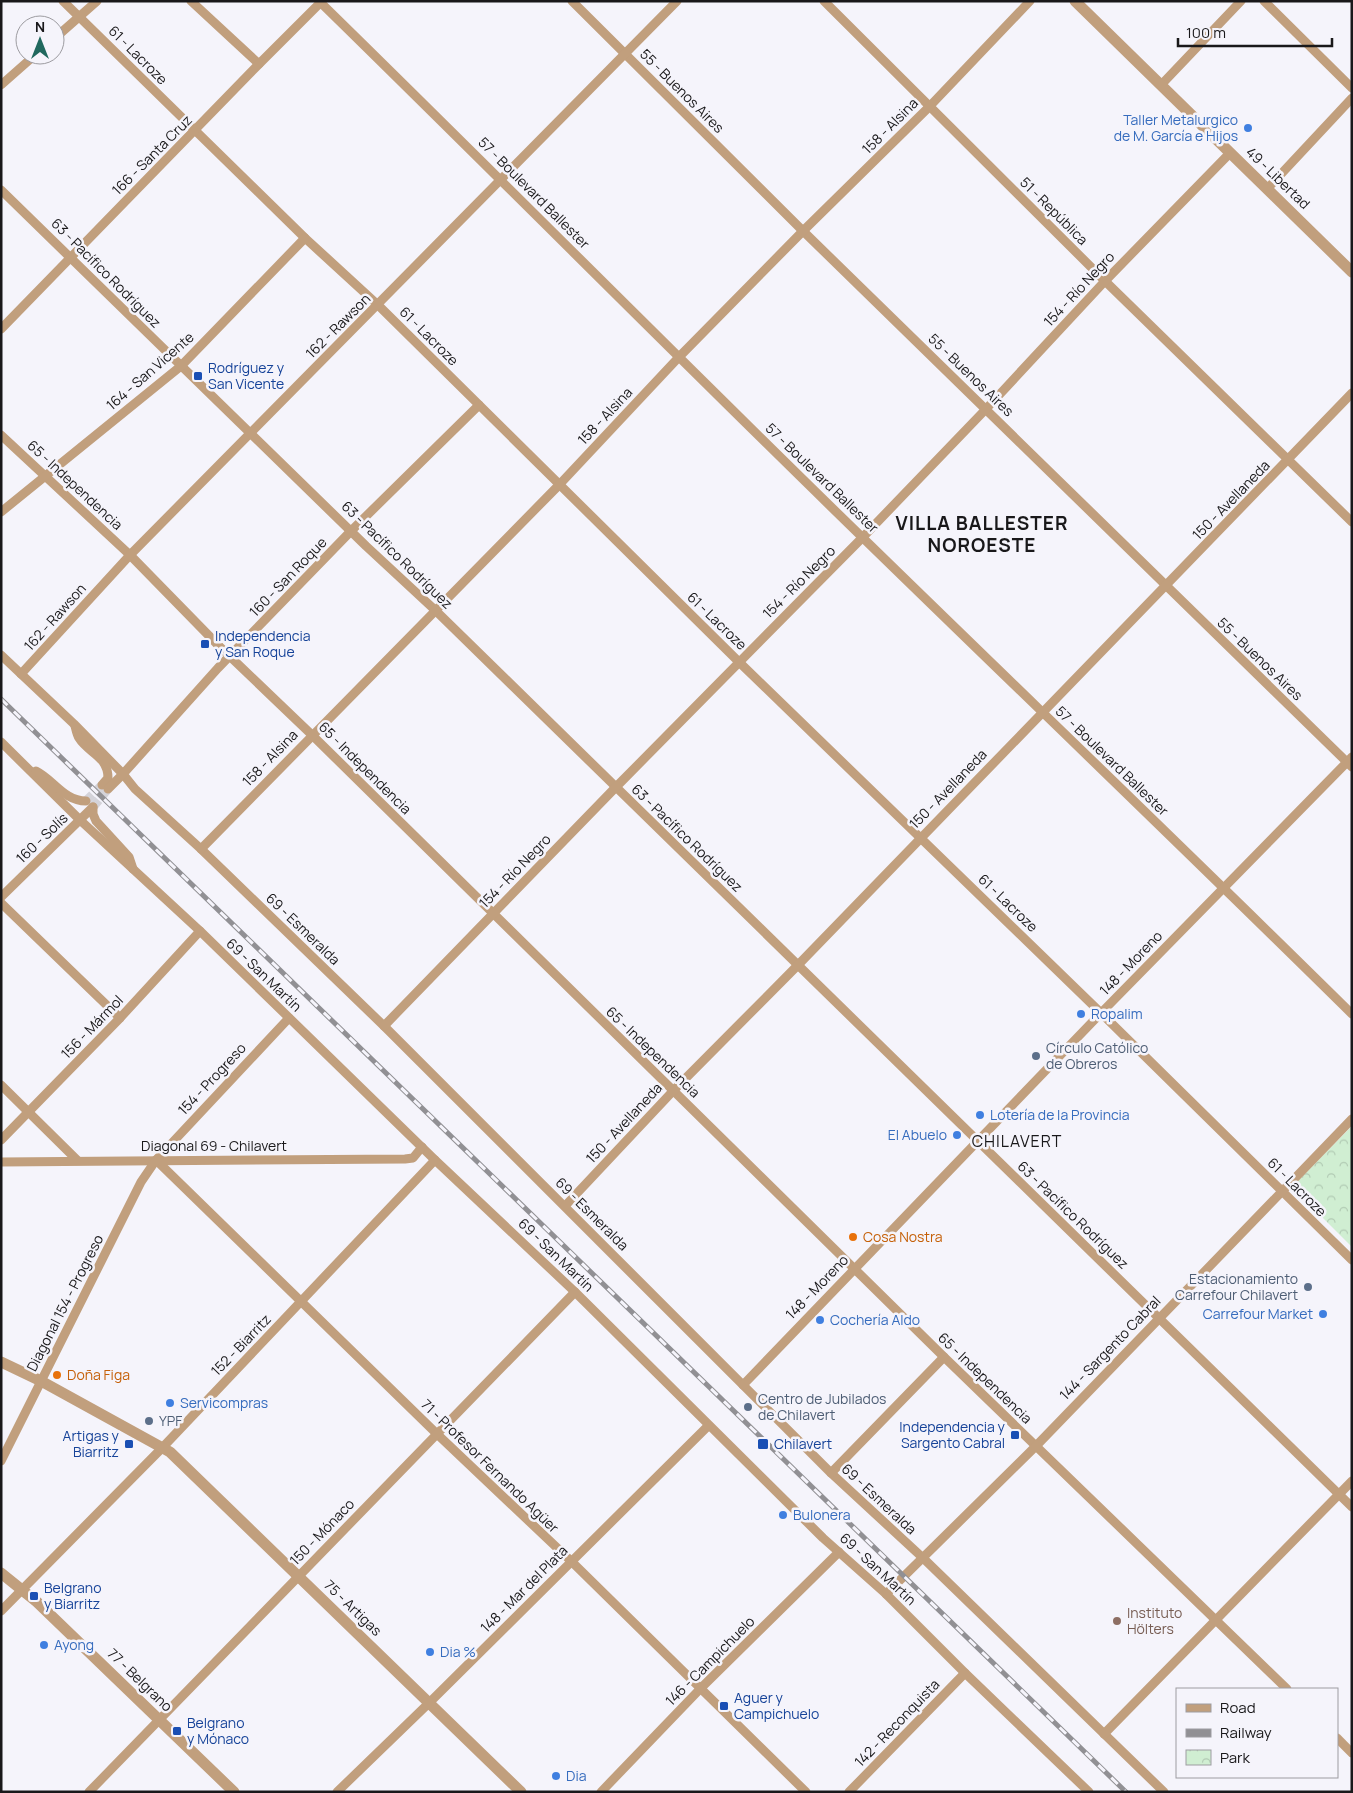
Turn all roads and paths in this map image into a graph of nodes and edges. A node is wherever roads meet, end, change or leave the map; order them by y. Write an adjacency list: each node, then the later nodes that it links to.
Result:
1 (63, 1): 12 (street, 61 - Lacroze)
2 (97, 1): 12 (street)
3 (191, 1): 15 (street)
4 (572, 1): 14 (street, 55 - Buenos Aires)
5 (677, 1): 14 (street, 162 - Rawson)
6 (824, 1): 21 (street, 51 - República)
7 (1030, 1): 21 (street, 158 - Alsina)
8 (1075, 1): 18 (street, 49 - Libertad)
9 (1241, 1): 18 (street)
10 (1264, 1): 19 (street)
11 (321, 2): 15 (street, 166 - Santa Cruz); 24 (street, 57 - Boulevard Ballester)
12 (79, 16): 13 (street); 22 (street, 61 - Lacroze)
13 (65, 29)
14 (626, 54): 24 (street, 162 - Rawson); 27 (street, 55 - Buenos Aires)
15 (259, 64): 22 (street, 166 - Santa Cruz)
16 (24, 65): 17 (street)
17 (1, 85)
18 (1161, 85): 23 (street, 49 - Libertad)
19 (1352, 88)
20 (1352, 98): 25 (street)
21 (929, 107): 27 (street, 158 - Alsina); 31 (street, 51 - República)
22 (195, 131): 28 (street, 61 - Lacroze); 29 (street, 166 - Santa Cruz)
23 (1230, 153): 25 (street, 49 - Libertad); 31 (street, 154 - Río Negro)
24 (501, 178): 32 (street, 162 - Rawson); 34 (street, 57 - Boulevard Ballester)
25 (1268, 188): 30 (street, 49 - Libertad)
26 (1, 190): 29 (street, 63 - Pacífico Rodríguez)
27 (803, 231): 34 (street, 158 - Alsina); 38 (street, 55 - Buenos Aires)
28 (305, 238): 32 (street, 61 - Lacroze); 35 (street, 164 - San Vicente)
29 (71, 257): 33 (street, 166 - Santa Cruz); 35 (street, 63 - Pacífico Rodríguez)
30 (1352, 272)
31 (1105, 281): 38 (street, 154 - Río Negro); 41 (street, 51 - República)
32 (378, 305): 37 (street, 61 - Lacroze); 39 (street, 162 - Rawson)
33 (1, 329)
34 (679, 357): 43 (street, 158 - Alsina); 47 (street, 57 - Boulevard Ballester)
35 (181, 366): 39 (street, 63 - Pacífico Rodríguez); 42 (street, 164 - San Vicente)
36 (1352, 393): 41 (street, 150 - Avellaneda)
37 (479, 405): 43 (street, 61 - Lacroze); 46 (street, 160 - San Roque)
38 (986, 409): 47 (street, 154 - Río Negro); 49 (street, 55 - Buenos Aires)
39 (251, 433): 46 (street, 63 - Pacífico Rodríguez); 48 (street, 162 - Rawson)
40 (1, 434): 42 (street, 65 - Independencia)
41 (1288, 460): 45 (street, 51 - República); 49 (street, 150 - Avellaneda)
42 (45, 477): 44 (street, 164 - San Vicente); 48 (street, 65 - Independencia)
43 (559, 485): 50 (street, 158 - Alsina); 53 (street, 61 - Lacroze)
44 (1, 512)
45 (1352, 522)
46 (351, 531): 50 (street, 63 - Pacífico Rodríguez); 52 (street, 160 - San Roque)
47 (862, 538): 53 (street, 154 - Río Negro); 55 (street, 57 - Boulevard Ballester)
48 (130, 555): 52 (street, 65 - Independencia); 54 (street, 162 - Rawson)
49 (1165, 587): 55 (street, 150 - Avellaneda); 59 (street, 55 - Buenos Aires)
50 (435, 610): 57 (street, 158 - Alsina); 62 (street, 63 - Pacífico Rodríguez)
51 (1, 654): 54 (street, 69 - Esmeralda)
52 (229, 656): 57 (street, 65 - Independencia); 61 (street, 160 - San Roque)
53 (739, 662): 62 (street, 154 - Río Negro); 65 (street, 61 - Lacroze)
54 (21, 674): 56 (street, 69 - Esmeralda)
55 (1042, 712): 65 (street, 150 - Avellaneda); 68 (street, 57 - Boulevard Ballester)
56 (74, 724): 61 (street, 69 - Esmeralda); 61 (street, 160 - San Roque)
57 (312, 735): 66 (street, 158 - Alsina); 71 (street, 65 - Independencia)
58 (1, 742): 60 (street, 69 - San Martín)
59 (1350, 762): 68 (street, 148 - Moreno)
60 (25, 766): 63 (street); 64 (street, 69 - San Martín)
61 (124, 774): 66 (street, 69 - Esmeralda)
62 (615, 788): 71 (street, 154 - Río Negro); 73 (street, 63 - Pacífico Rodríguez)
63 (89, 804): 64 (street, 160 - Solís); 67 (street)
64 (80, 820): 67 (street, 69 - San Martín); 69 (street, 160 - Solís)
65 (920, 838): 73 (street, 150 - Avellaneda); 74 (street, 61 - Lacroze)
66 (201, 849): 78 (street, 69 - Esmeralda)
67 (133, 869): 72 (street, 69 - San Martín)
68 (1224, 888): 74 (street, 148 - Moreno); 75 (street, 57 - Boulevard Ballester)
69 (1, 897)
70 (1, 903): 76 (street)
71 (492, 914): 78 (street, 154 - Río Negro); 80 (street, 65 - Independencia)
72 (200, 931): 76 (street, 156 - Mármol); 77 (street, 69 - San Martín)
73 (798, 965): 80 (street, 150 - Avellaneda); 84 (street, 63 - Pacífico Rodríguez)
74 (1101, 1013): 84 (street, 148 - Moreno); 90 (street, 61 - Lacroze)
75 (1352, 1014)
76 (120, 1018): 81 (street, 156 - Mármol)
77 (289, 1018): 85 (street, 69 - San Martín); 87 (street, 154 - Progreso)
78 (384, 1026): 91 (street, 69 - Esmeralda)
79 (1, 1085): 81 (street)
80 (673, 1091): 91 (street, 150 - Avellaneda); 93 (street, 65 - Independencia)
81 (29, 1112): 83 (street, 156 - Mármol); 86 (street)
82 (1352, 1119): 90 (street, 144 - Sargento Cabral)
83 (1, 1140)
84 (978, 1141): 93 (street, 148 - Moreno); 96 (street, 63 - Pacífico Rodríguez)
85 (422, 1147): 87 (street, Diagonal 69 - Chilavert); 88 (street, 69 - San Martín)
86 (77, 1160): 87 (street, Diagonal 69 - Chilavert); 89 (street, Diagonal 69 - Chilavert)
87 (156, 1160): 95 (street, 71 - Profesor Fernando Agüer); 99 (street, Diagonal 154 - Progreso)
88 (435, 1160): 94 (street, 69 - San Martín); 95 (street, 152 - Biarritz)
89 (1, 1162)
90 (1282, 1192): 92 (street, 61 - Lacroze); 96 (street, 144 - Sargento Cabral)
91 (565, 1206): 100 (street, 69 - Esmeralda)
92 (1352, 1260)
93 (854, 1268): 97 (street, 65 - Independencia); 100 (street, 148 - Moreno)
94 (575, 1292): 101 (street, 69 - San Martín); 102 (street, 150 - Mónaco)
95 (302, 1302): 102 (street, 71 - Profesor Fernando Agüer); 104 (street, 152 - Biarritz)
96 (1158, 1318): 103 (street, 144 - Sargento Cabral); 108 (street, 63 - Pacífico Rodríguez)
97 (944, 1357): 103 (street, 65 - Independencia); 106 (street)
98 (1, 1362): 99 (street, 75 - Artigas)
99 (41, 1381): 104 (street, 75 - Artigas); 105 (street, Diagonal 154 - Progreso)
100 (743, 1384): 106 (street, 69 - Esmeralda)
101 (708, 1426): 110 (street, 69 - San Martín); 112 (street, 148 - Mar del Plata)
102 (436, 1434): 112 (street, 71 - Profesor Fernando Agüer); 114 (street, 150 - Mónaco)
103 (1036, 1446): 111 (street, 144 - Sargento Cabral); 118 (street, 65 - Independencia)
104 (163, 1448): 114 (street, 75 - Artigas); 115 (street, 152 - Biarritz)
105 (1, 1461)
106 (831, 1473): 111 (street, 69 - Esmeralda)
107 (1352, 1481): 108 (street)
108 (1338, 1495): 109 (street, 63 - Pacífico Rodríguez); 118 (street)
109 (1352, 1507)
110 (839, 1552): 116 (street, 69 - San Martín); 120 (street, 146 - Campichuelo)
111 (923, 1558): 116 (street, 144 - Sargento Cabral); 124 (street, 69 - Esmeralda)
112 (571, 1561): 120 (street, 71 - Profesor Fernando Agüer); 122 (street, 148 - Mar del Plata)
113 (1, 1573): 115 (street, 77 - Belgrano)
114 (298, 1576): 122 (street, 75 - Artigas); 123 (street, 150 - Mónaco)
115 (22, 1590): 117 (street, 152 - Biarritz); 123 (street, 77 - Belgrano)
116 (886, 1594): 119 (street, 69 - San Martín)
117 (1, 1611)
118 (1216, 1619): 121 (street, 65 - Independencia); 124 (street)
119 (965, 1673): 133 (street, 142 - Reconquista); 134 (street, 69 - San Martín)
120 (701, 1688): 131 (street, 146 - Campichuelo); 132 (street, 71 - Profesor Fernando Agüer)
121 (1286, 1688)
122 (430, 1702): 129 (street, 148 - Mar del Plata); 130 (street, 75 - Artigas)
123 (159, 1719): 127 (street, 150 - Mónaco); 128 (street, 77 - Belgrano)
124 (1104, 1734): 135 (street, 69 - Esmeralda)
125 (1338, 1739): 126 (street)
126 (1352, 1753)
127 (89, 1792)
128 (234, 1792)
129 (337, 1792)
130 (521, 1792)
131 (601, 1792)
132 (806, 1792)
133 (849, 1792)
134 (1088, 1792)
135 (1164, 1792)

